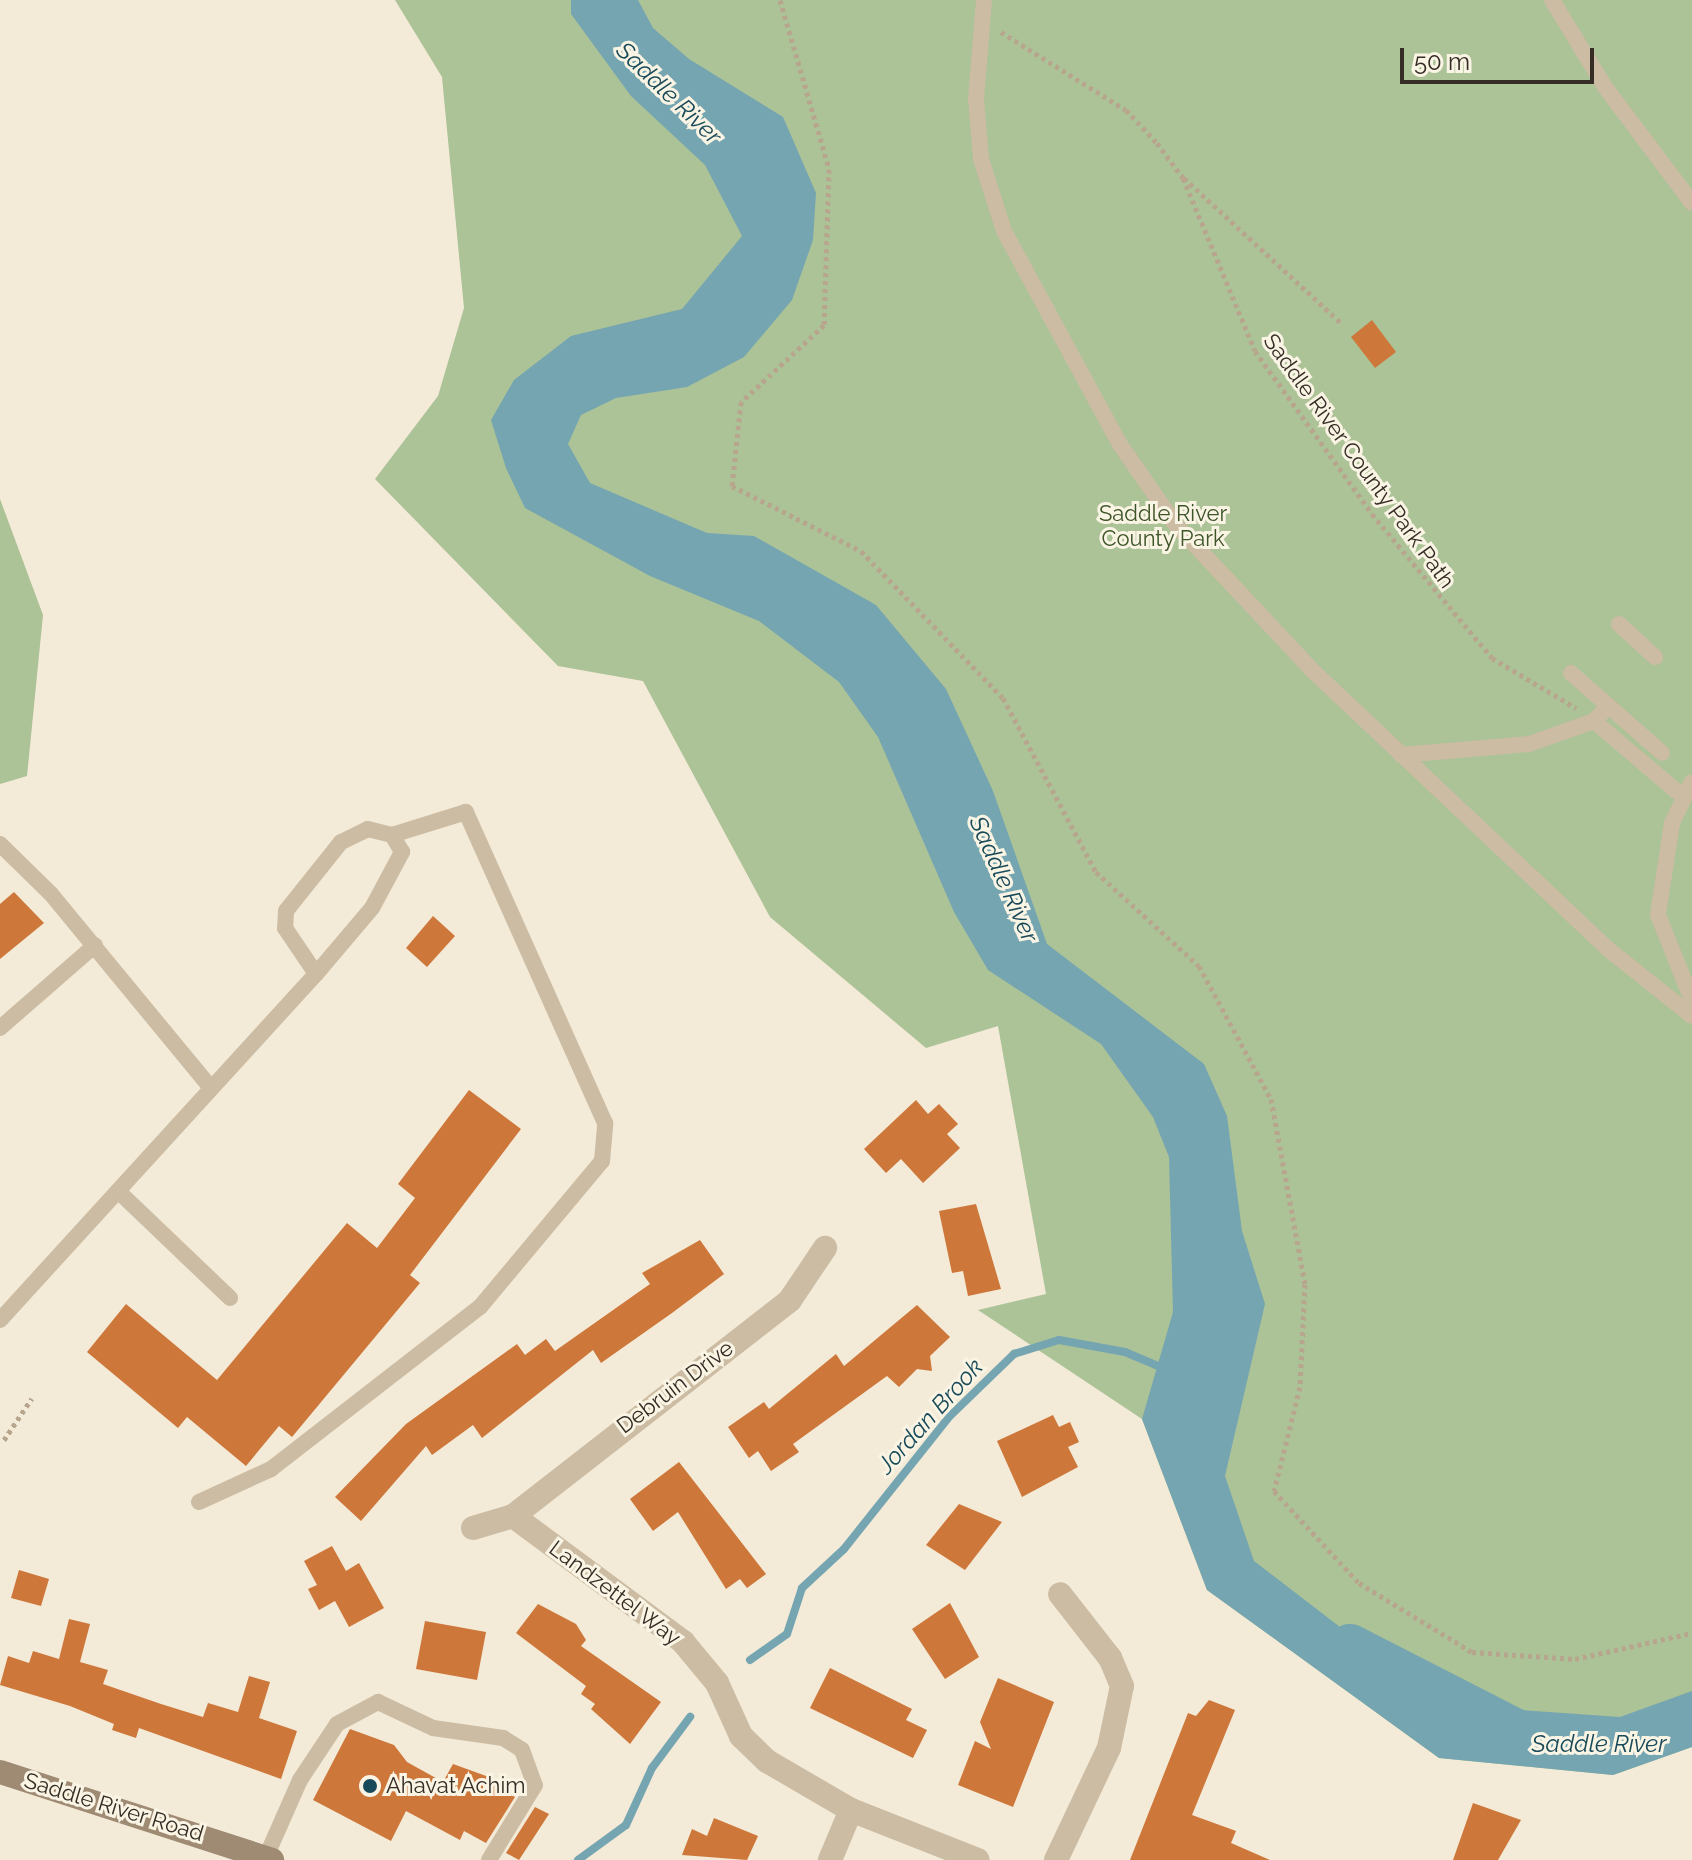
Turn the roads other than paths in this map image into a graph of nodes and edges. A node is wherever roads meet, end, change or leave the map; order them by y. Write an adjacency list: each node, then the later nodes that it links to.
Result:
1 (984, 0): 10 (lane)
2 (1552, 0): 3 (lane)
3 (1692, 203)
4 (1619, 624): 5 (lane)
5 (1655, 657)
6 (1571, 673): 7 (lane)
7 (1609, 706): 8 (lane); 9 (lane)
8 (1594, 721): 10 (lane); 11 (lane)
9 (1662, 753)
10 (1401, 755): 17 (lane)
11 (1687, 789): 16 (lane)
12 (392, 835): 15 (lane); 15 (lane); 24 (lane)
13 (0, 844): 14 (lane)
14 (95, 945): 18 (lane); 19 (lane)
15 (316, 974): 19 (lane)
16 (1692, 1000)
17 (1692, 1016)
18 (0, 1028)
19 (211, 1088): 20 (lane)
20 (118, 1191): 22 (lane); 23 (lane)
21 (825, 1248): 25 (street, Debruin Drive)
22 (230, 1298)
23 (0, 1320)
24 (199, 1502)
25 (513, 1516): 26 (street); 29 (street, Landzettel Way)
26 (473, 1528)
27 (1060, 1594): 34 (street)
28 (0, 1772): 30 (main road, Saddle River Road)
29 (851, 1810): 32 (street); 33 (street, Landzettel Way)
30 (269, 1859): 31 (lane)
31 (489, 1860)
32 (830, 1860)
33 (978, 1860)
34 (1056, 1860)

